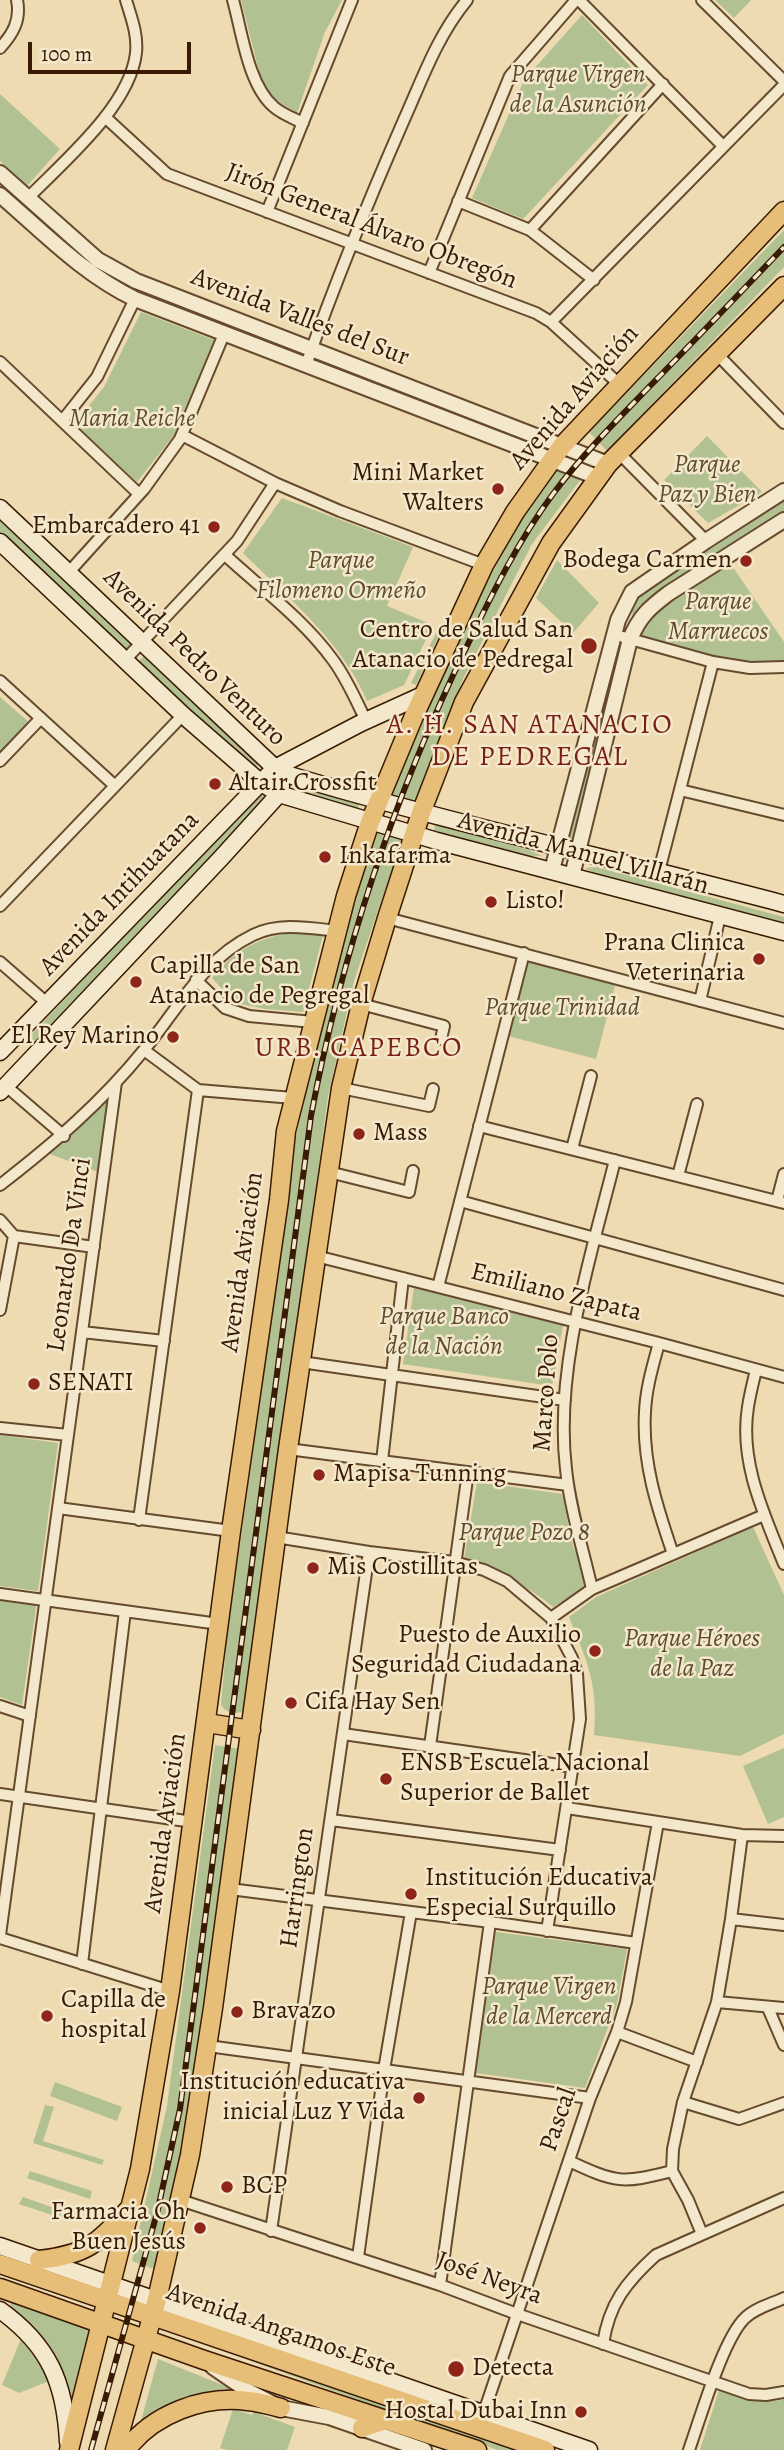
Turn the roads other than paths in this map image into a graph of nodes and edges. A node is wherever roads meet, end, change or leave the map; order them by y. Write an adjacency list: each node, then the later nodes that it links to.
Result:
1 (17, 0): 8 (street)
2 (126, 0): 11 (street)
3 (233, 0): 12 (street)
4 (352, 0): 12 (street)
5 (467, 0): 21 (street)
6 (578, 0): 10 (street); 17 (street)
7 (702, 0): 9 (street)
8 (0, 48)
9 (784, 83): 13 (street)
10 (663, 85): 13 (street); 20 (street)
11 (105, 117): 16 (street); 19 (street, Jirón General Álvaro Obregón)
12 (303, 123): 19 (street)
13 (723, 146): 23 (street)
14 (0, 173): 16 (street, Avenida Valles del Sur)
15 (0, 195): 25 (street, Avenida Valles del Sur)
16 (28, 198): 28 (street, Avenida Valles del Sur)
17 (458, 201): 20 (street); 22 (street)
18 (784, 211): 32 (main road, Avenida Aviación)
19 (267, 212): 21 (street, Jirón General Álvaro Obregón)
20 (530, 230): 23 (street)
21 (352, 244): 22 (street, Jirón General Álvaro Obregón); 28 (street)
22 (429, 273): 26 (street, Jirón General Álvaro Obregón)
23 (594, 280): 26 (street)
24 (784, 286): 29 (main road)
25 (135, 299): 27 (street, Avenida Valles del Sur); 35 (street)
26 (551, 322): 32 (street, Jirón General Álvaro Obregón)
27 (224, 334): 31 (street, Avenida Valles del Sur); 37 (street)
28 (312, 348): 31 (street); 38 (street, Avenida Valles del Sur)
29 (717, 354): 34 (street); 39 (main road)
30 (0, 362): 35 (street)
31 (306, 365): 38 (street, Avenida Valles del Sur)
32 (619, 384): 38 (main road, Avenida Aviación)
33 (784, 406): 34 (street)
34 (775, 414): 36 (street)
35 (62, 421): 42 (street)
36 (784, 423)
37 (182, 435): 40 (street); 42 (street)
38 (557, 453): 39 (street, Avenida Valles del Sur); 48 (main road, Avenida Aviación)
39 (608, 465): 45 (street); 68 (main road)
40 (275, 483): 47 (street); 48 (street)
41 (784, 491): 45 (street)
42 (139, 494): 49 (street)
43 (0, 508): 49 (main road, Avenida Pedro Venturo)
44 (784, 520): 51 (street)
45 (706, 541): 50 (street)
46 (0, 542): 53 (main road, Avenida Pedro Venturo)
47 (225, 555): 52 (street); 60 (street)
48 (484, 565): 57 (main road, Avenida Aviación)
49 (69, 572): 52 (main road, Avenida Pedro Venturo)
50 (614, 635): 51 (street); 72 (street)
51 (630, 639): 54 (street); 73 (street)
52 (144, 642): 53 (street); 62 (main road, Avenida Pedro Venturo)
53 (125, 660): 58 (main road, Avenida Pedro Venturo)
54 (713, 662): 55 (street); 65 (street)
55 (784, 667)
56 (0, 681): 59 (street)
57 (425, 694): 60 (main road, Avenida Intihuatana); 67 (main road, Avenida Aviación)
58 (183, 715): 63 (main road, Avenida Pedro Venturo); 64 (street)
59 (41, 718): 61 (street); 64 (street)
60 (366, 721): 62 (main road, Avenida Intihuatana)
61 (0, 761)
62 (280, 771): 63 (main road, Avenida Intihuatana); 66 (main road, Avenida Intihuatana); 67 (main road, Avenida Pedro Venturo)
63 (260, 782): 66 (main road, Avenida Pedro Venturo); 87 (main road, Avenida Intihuatana)
64 (114, 785): 78 (street)
65 (680, 790): 69 (street); 75 (street)
66 (279, 794): 70 (main road, Avenida Pedro Venturo); 95 (main road, Avenida Intihuatana)
67 (378, 801): 68 (main road, Avenida Manuel Villarán); 70 (main road, Avenida Aviación)
68 (421, 813): 71 (main road); 72 (main road, Avenida Manuel Villarán)
69 (784, 815)
70 (370, 822): 71 (main road, Avenida Manuel Villarán); 81 (main road, Avenida Aviación)
71 (415, 834): 74 (main road, Avenida Manuel Villarán); 80 (main road)
72 (559, 845): 73 (main road, Avenida Manuel Villarán); 74 (street)
73 (578, 850): 75 (main road, Avenida Manuel Villarán); 76 (street)
74 (552, 870): 76 (main road, Avenida Manuel Villarán)
75 (659, 871): 77 (main road, Avenida Manuel Villarán)
76 (572, 876): 79 (main road, Avenida Manuel Villarán)
77 (784, 905)
78 (0, 906)
79 (720, 916): 82 (main road, Avenida Manuel Villarán); 86 (street)
80 (387, 918): 83 (street); 88 (main road)
81 (337, 931): 85 (street); 89 (main road, Avenida Aviación)
82 (784, 932)
83 (524, 953): 86 (street); 104 (street)
84 (0, 962): 87 (street)
85 (196, 980): 89 (street); 93 (street)
86 (700, 1001): 90 (street)
87 (48, 1004): 92 (main road, Avenida Intihuatana)
88 (361, 1004): 91 (street); 98 (main road)
89 (313, 1022): 102 (main road, Avenida Aviación)
90 (784, 1023)
91 (441, 1039)
92 (12, 1040): 94 (main road, Avenida Intihuatana); 95 (main road)
93 (144, 1050): 97 (street); 101 (street)
94 (0, 1052)
95 (33, 1059): 99 (main road, Avenida Intihuatana)
96 (591, 1076): 106 (street)
97 (116, 1082): 105 (street); 118 (street, Leonardo Da Vinci)
98 (341, 1088): 100 (street); 109 (main road)
99 (3, 1089): 105 (street)
100 (433, 1089)
101 (198, 1090): 102 (street); 126 (street)
102 (293, 1098): 142 (main road, Avenida Aviación)
103 (697, 1104): 111 (street)
104 (479, 1126): 106 (street); 113 (street)
105 (64, 1136): 112 (street)
106 (572, 1149): 107 (street)
107 (615, 1160): 111 (street); 117 (street, Marco Polo)
108 (414, 1171): 109 (street)
109 (329, 1172): 119 (main road)
110 (784, 1174): 114 (street)
111 (678, 1176): 114 (street)
112 (0, 1185)
113 (460, 1201): 117 (street); 121 (street)
114 (781, 1202)
115 (0, 1220): 116 (street)
116 (14, 1236): 118 (street); 123 (street)
117 (595, 1240): 122 (street); 124 (street, Marco Polo)
118 (94, 1247): 125 (street, Leonardo Da Vinci)
119 (316, 1256): 120 (street, Emiliano Zapata); 128 (main road)
120 (403, 1278): 121 (street, Emiliano Zapata); 130 (street)
121 (438, 1287): 124 (street, Emiliano Zapata)
122 (784, 1290)
123 (0, 1310)
124 (575, 1322): 127 (street, Emiliano Zapata); 132 (street, Marco Polo)
125 (82, 1332): 126 (street); 134 (street, Leonardo Da Vinci)
126 (164, 1341): 141 (street)
127 (659, 1343): 129 (street, Emiliano Zapata); 145 (street)
128 (301, 1362): 130 (street); 135 (main road)
129 (756, 1370): 131 (street, Emiliano Zapata); 140 (street)
130 (391, 1376): 132 (street); 136 (street)
131 (784, 1377)
132 (565, 1400): 138 (street, Marco Polo)
133 (0, 1429): 134 (street)
134 (68, 1435): 139 (street, Leonardo Da Vinci)
135 (288, 1449): 136 (street); 143 (main road)
136 (382, 1461): 137 (street)
137 (468, 1472): 138 (street); 146 (street)
138 (568, 1485): 148 (street, Marco Polo)
139 (58, 1508): 141 (street); 150 (street, Leonardo Da Vinci)
140 (764, 1515): 145 (street); 147 (street)
141 (139, 1520): 142 (street)
142 (231, 1531): 153 (main road, Avenida Aviación)
143 (276, 1537): 144 (street); 157 (main road)
144 (369, 1552): 146 (street); 158 (street, Harrington)
145 (673, 1554): 148 (street)
146 (454, 1562): 152 (street); 159 (street)
147 (784, 1564)
148 (593, 1589): 152 (street)
149 (0, 1594): 150 (street)
150 (46, 1600): 151 (street); 155 (street, Leonardo Da Vinci)
151 (125, 1611): 153 (street); 164 (street)
152 (551, 1618): 160 (street)
153 (219, 1624): 156 (main road, Avenida Aviación)
154 (0, 1706): 155 (street)
155 (30, 1716): 162 (street, Leonardo Da Vinci)
156 (207, 1723): 157 (main road); 166 (main road, Avenida Aviación)
157 (251, 1730): 171 (main road)
158 (343, 1734): 159 (street); 165 (street, Harrington)
159 (430, 1746): 160 (street)
160 (573, 1767): 163 (street)
161 (0, 1794): 162 (street)
162 (19, 1798): 164 (street); 178 (street, Leonardo Da Vinci)
163 (567, 1808): 167 (street); 170 (street)
164 (102, 1809): 166 (street); 180 (street)
165 (331, 1820): 170 (street); 172 (street, Harrington)
166 (193, 1822): 181 (main road, Avenida Aviación)
167 (658, 1822): 168 (street); 179 (street, Pascal)
168 (741, 1835): 169 (street); 174 (street)
169 (784, 1836)
170 (560, 1850): 177 (street)
171 (230, 1889): 172 (street); 187 (main road)
172 (319, 1900): 173 (street); 188 (street, Harrington)
173 (411, 1912): 175 (street); 190 (street)
174 (731, 1919): 176 (street); 182 (street)
175 (490, 1922): 177 (street); 191 (street)
176 (784, 1925)
177 (547, 1931): 179 (street)
178 (0, 1936): 180 (street)
179 (636, 1943): 185 (street, Pascal)
180 (82, 1964): 181 (street)
181 (170, 1992): 199 (main road, Avenida Aviación)
182 (717, 2002): 183 (street); 189 (street)
183 (768, 2008): 184 (street); 186 (street)
184 (784, 2008)
185 (617, 2032): 189 (street); 192 (street, Pascal)
186 (784, 2045)
187 (208, 2046): 188 (street); 198 (main road)
188 (296, 2058): 190 (street); 200 (street, Harrington)
189 (697, 2062): 193 (street)
190 (384, 2070): 191 (street); 203 (street)
191 (469, 2080): 192 (street); 206 (street)
192 (590, 2098): 195 (street, Pascal)
193 (683, 2102): 194 (street); 196 (street)
194 (784, 2103)
195 (569, 2161): 196 (street); 212 (street, Pascal)
196 (673, 2171): 201 (street)
197 (784, 2198): 201 (street)
198 (180, 2200): 200 (street, José Neyra); 210 (main road)
199 (131, 2207): 204 (main road); 208 (main road, Avenida Aviación)
200 (271, 2231): 203 (street, José Neyra)
201 (702, 2234): 215 (street)
202 (0, 2246): 204 (main road)
203 (358, 2258): 206 (street, José Neyra)
204 (39, 2260): 208 (main road)
205 (0, 2264): 208 (main road, Avenida Angamos Este)
206 (440, 2286): 212 (street, José Neyra)
207 (0, 2288): 213 (main road, Avenida Angamos Este)
208 (110, 2292): 210 (main road, Avenida Angamos Este); 213 (main road, Avenida Aviación)
209 (784, 2298): 217 (street)
210 (154, 2307): 214 (main road); 221 (main road, Avenida Angamos Este)
211 (0, 2311): 223 (main road)
212 (517, 2314): 215 (street, José Neyra); 221 (street, Pascal)
213 (101, 2324): 214 (main road, Avenida Angamos Este); 223 (main road, Avenida Aviación)
214 (146, 2339): 216 (main road, Avenida Angamos Este); 224 (main road)
215 (603, 2344): 217 (street, José Neyra)
216 (204, 2360): 219 (street); 220 (main road, Avenida Angamos Este)
217 (714, 2381): 218 (street, José Neyra); 230 (street)
218 (784, 2392)
219 (281, 2408): 222 (street); 225 (main road)
220 (388, 2419): 222 (main road); 227 (main road, Avenida Angamos Este)
221 (481, 2421): 228 (main road, Avenida Angamos Este); 229 (main road)
222 (362, 2428): 226 (street)
223 (69, 2450)
224 (115, 2450)
225 (126, 2450)
226 (424, 2450)
227 (477, 2450)
228 (545, 2450)
229 (589, 2450)
230 (689, 2450)

